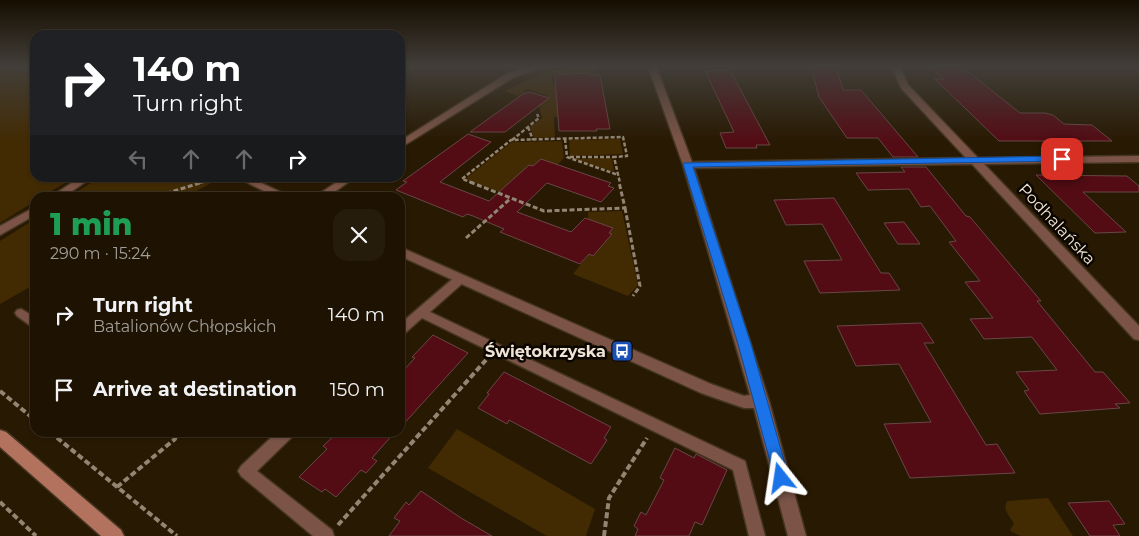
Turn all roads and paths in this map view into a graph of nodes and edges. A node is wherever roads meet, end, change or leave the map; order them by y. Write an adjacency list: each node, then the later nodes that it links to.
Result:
1 (486, 91): 9 (street)
2 (661, 91): 14 (street)
3 (909, 91): 13 (street, Podhalańska)
4 (538, 114): 5 (path)
5 (528, 127): 7 (path); 8 (path)
6 (565, 139): 8 (path); 10 (path); 11 (path)
7 (512, 140): 8 (path); 24 (path)
8 (532, 140)
9 (405, 142)
10 (567, 157): 11 (path); 15 (path)
11 (614, 157): 15 (path)
12 (1139, 159): 13 (street)
13 (974, 160): 14 (street); 36 (street, Podhalańska)
14 (688, 164): 39 (street)
15 (618, 175): 25 (path)
16 (80, 182): 20 (street)
17 (202, 182): 21 (path)
18 (254, 182): 22 (street)
19 (343, 182): 23 (street)
20 (64, 192)
21 (171, 192)
22 (275, 192)
23 (327, 192)
24 (510, 199): 25 (path); 28 (path)
25 (625, 208): 31 (path)
26 (30, 213): 27 (street)
27 (0, 232)
28 (466, 238)
29 (405, 254): 30 (street)
30 (460, 279): 32 (lane); 39 (street)
31 (633, 296)
32 (420, 312): 35 (lane); 37 (lane)
33 (21, 313): 34 (lane)
34 (30, 320)
35 (405, 326)
36 (1139, 335)
37 (496, 349): 41 (lane); 48 (path)
38 (0, 391): 40 (path)
39 (761, 401): 54 (street)
40 (30, 416)
41 (656, 425): 52 (path); 53 (lane)
42 (0, 437): 50 (main road)
43 (56, 437): 46 (path)
44 (176, 437): 46 (path)
45 (283, 437): 48 (lane)
46 (117, 488): 51 (path)
47 (0, 502): 49 (path)
48 (330, 532)
49 (36, 536)
50 (115, 536)
51 (177, 536)
52 (604, 536)
53 (757, 536)
54 (796, 536)

